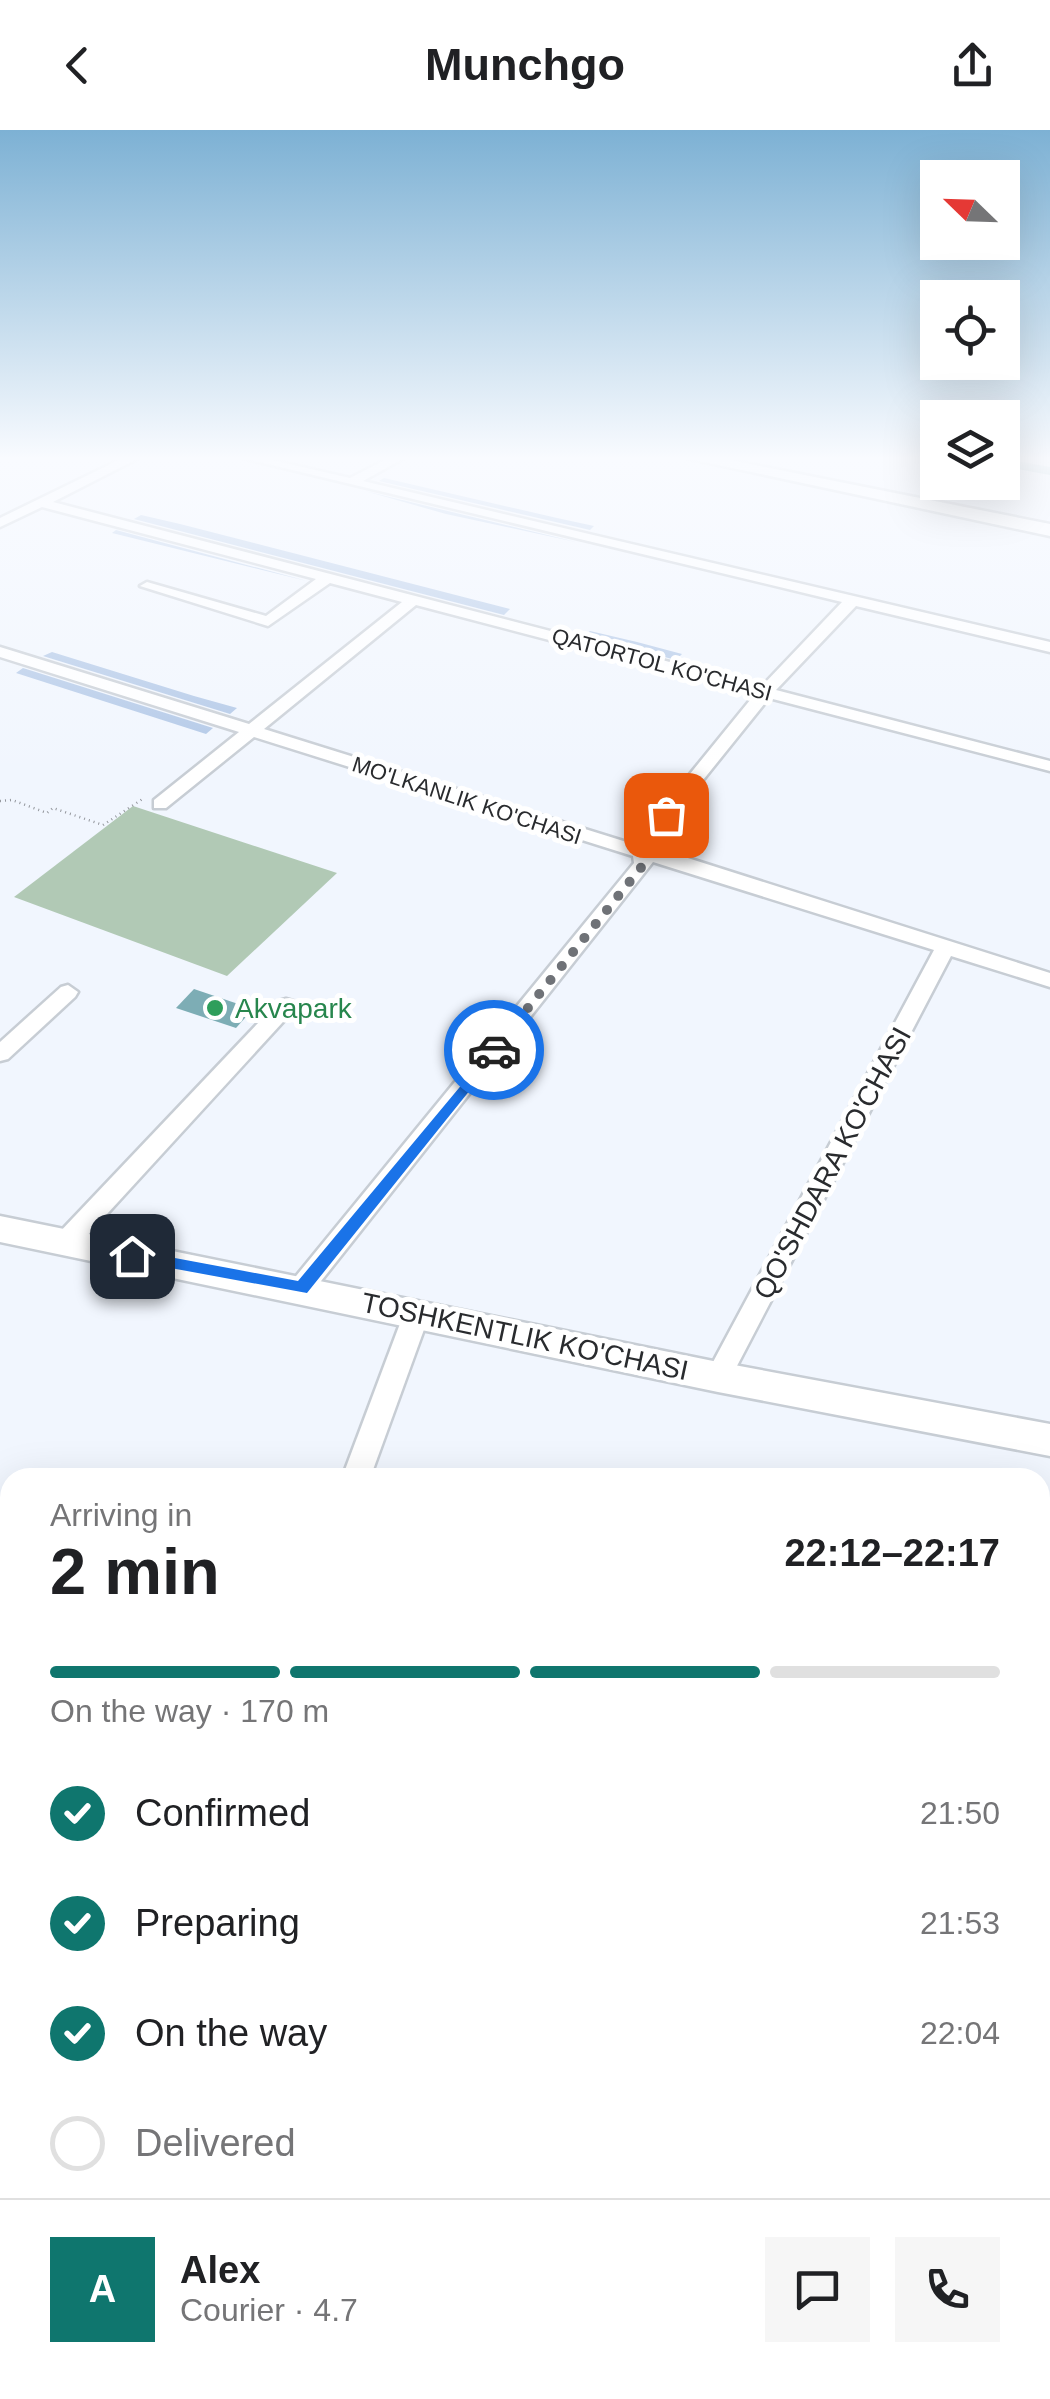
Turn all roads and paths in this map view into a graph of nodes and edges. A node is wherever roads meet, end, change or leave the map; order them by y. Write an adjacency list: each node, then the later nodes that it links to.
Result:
1 (276, 563): 3 (street, QATORTOL KO'CHASI)
2 (695, 563): 6 (street)
3 (328, 576): 4 (street); 5 (street, QATORTOL KO'CHASI)
4 (147, 586)
5 (415, 599): 9 (street, QATORTOL KO'CHASI); 10 (street)
6 (853, 600): 7 (street); 9 (street)
7 (1049, 646)
8 (0, 652): 10 (street, MO'LKANLIK KO'CHASI)
9 (766, 691): 11 (street, QATORTOL KO'CHASI); 14 (street)
10 (251, 732): 13 (street); 14 (street, MO'LKANLIK KO'CHASI)
11 (1050, 766)
12 (0, 802): 13 (path)
13 (160, 804)
14 (642, 856): 15 (street, MO'LKANLIK KO'CHASI); 22 (street)
15 (945, 948): 16 (street, MO'LKANLIK KO'CHASI); 24 (street, QO'SHDARA KO'CHASI)
16 (1050, 980)
17 (68, 992): 19 (street)
18 (286, 1006): 21 (street)
19 (0, 1054)
20 (0, 1229): 21 (main road, TOSHKENTLIK KO'CHASI)
21 (65, 1243): 22 (main road, TOSHKENTLIK KO'CHASI)
22 (301, 1288): 23 (main road, TOSHKENTLIK KO'CHASI)
23 (416, 1313): 24 (main road, TOSHKENTLIK KO'CHASI); 26 (street)
24 (718, 1377): 25 (main road, TOSHKENTLIK KO'CHASI)
25 (1050, 1440)
26 (360, 1468)

